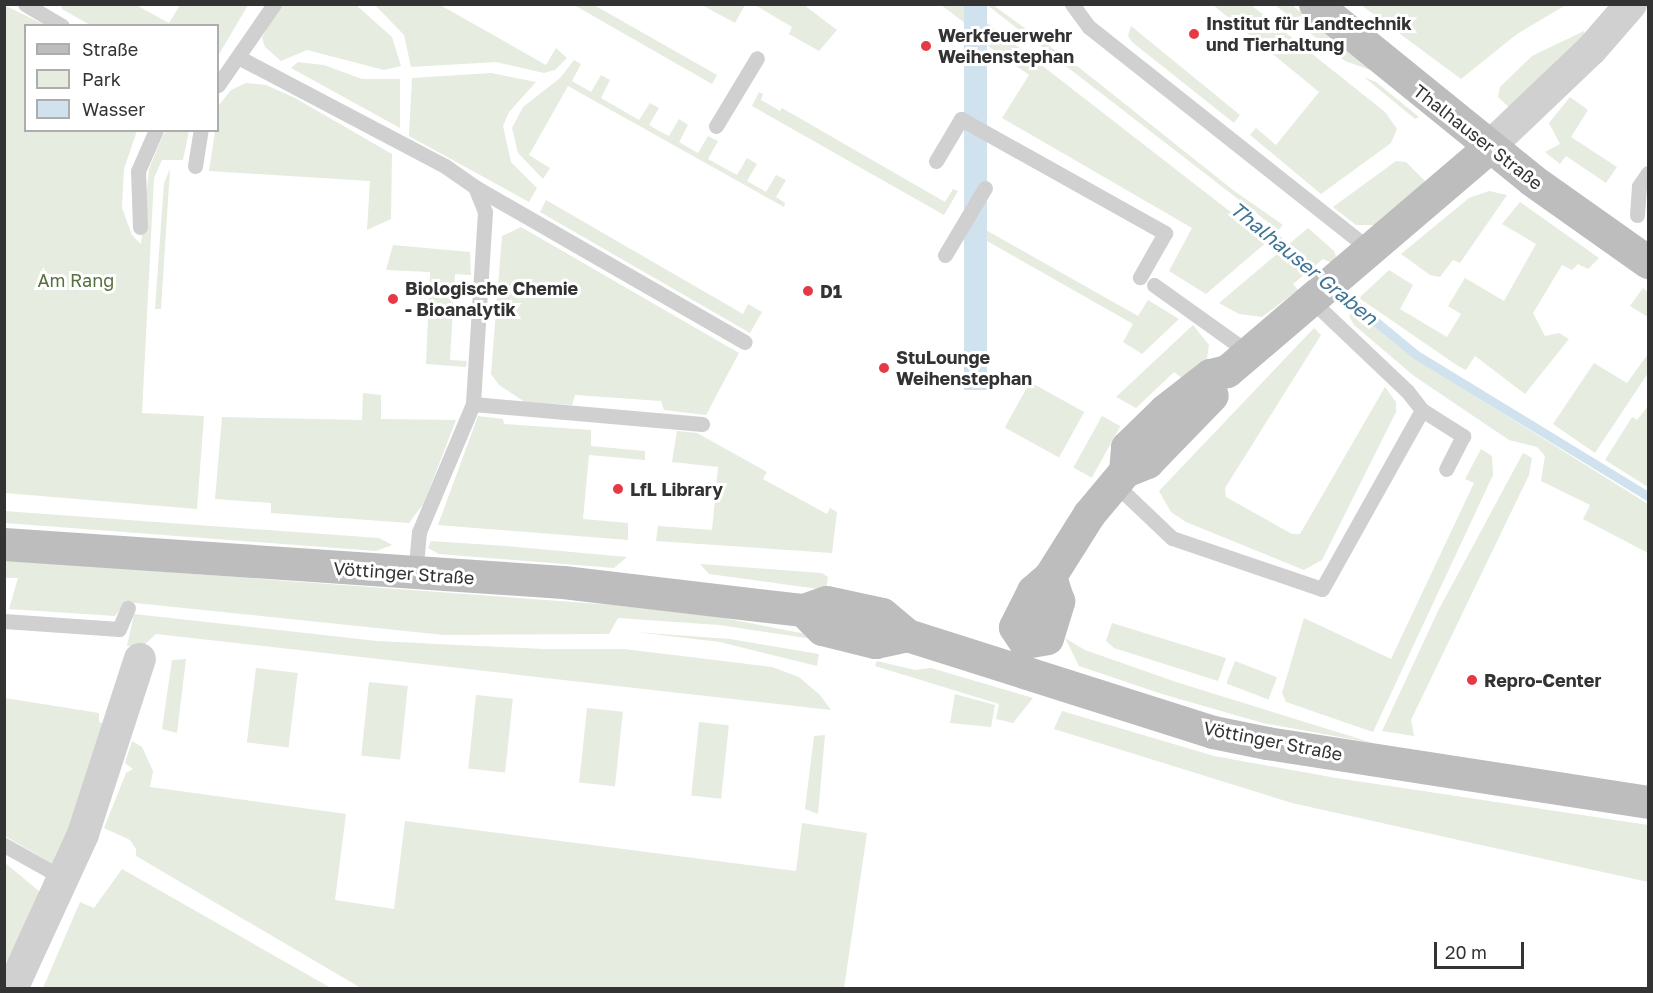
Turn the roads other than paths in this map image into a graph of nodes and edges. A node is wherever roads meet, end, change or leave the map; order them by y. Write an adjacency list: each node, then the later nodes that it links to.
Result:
1 (25, 4): 6 (lane)
2 (274, 4): 7 (lane)
3 (1072, 4): 22 (lane)
4 (1315, 4): 13 (main road, Thalhauser Straße)
5 (1631, 4): 13 (street)
6 (59, 24)
7 (240, 58): 9 (lane); 17 (lane)
8 (757, 58): 10 (lane)
9 (219, 84)
10 (716, 126)
11 (155, 132): 20 (lane)
12 (201, 132): 15 (lane)
13 (1489, 147): 22 (main road); 23 (main road, Thalhauser Straße)
14 (936, 161): 24 (lane)
15 (195, 166)
16 (1648, 173): 19 (lane)
17 (475, 187): 27 (lane); 29 (lane)
18 (985, 188): 21 (lane)
19 (1637, 215)
20 (140, 227)
21 (945, 255)
22 (1358, 259): 26 (main road)
23 (1648, 262)
24 (1140, 277)
25 (1154, 285): 28 (lane)
26 (1312, 299): 28 (main road); 30 (lane)
27 (745, 342)
28 (1238, 362): 33 (main road)
29 (473, 404): 31 (lane); 35 (lane)
30 (1422, 410): 32 (lane); 33 (lane)
31 (702, 424)
32 (1446, 469)
33 (1119, 477): 38 (main road)
34 (4, 544): 35 (main road, Vöttinger Straße)
35 (415, 575): 38 (main road, Vöttinger Straße)
36 (128, 608): 37 (lane)
37 (4, 621)
38 (1020, 656): 40 (main road, Vöttinger Straße)
39 (140, 658): 42 (street)
40 (1648, 802)
41 (4, 845): 42 (lane)
42 (63, 878): 43 (street)
43 (4, 980)

